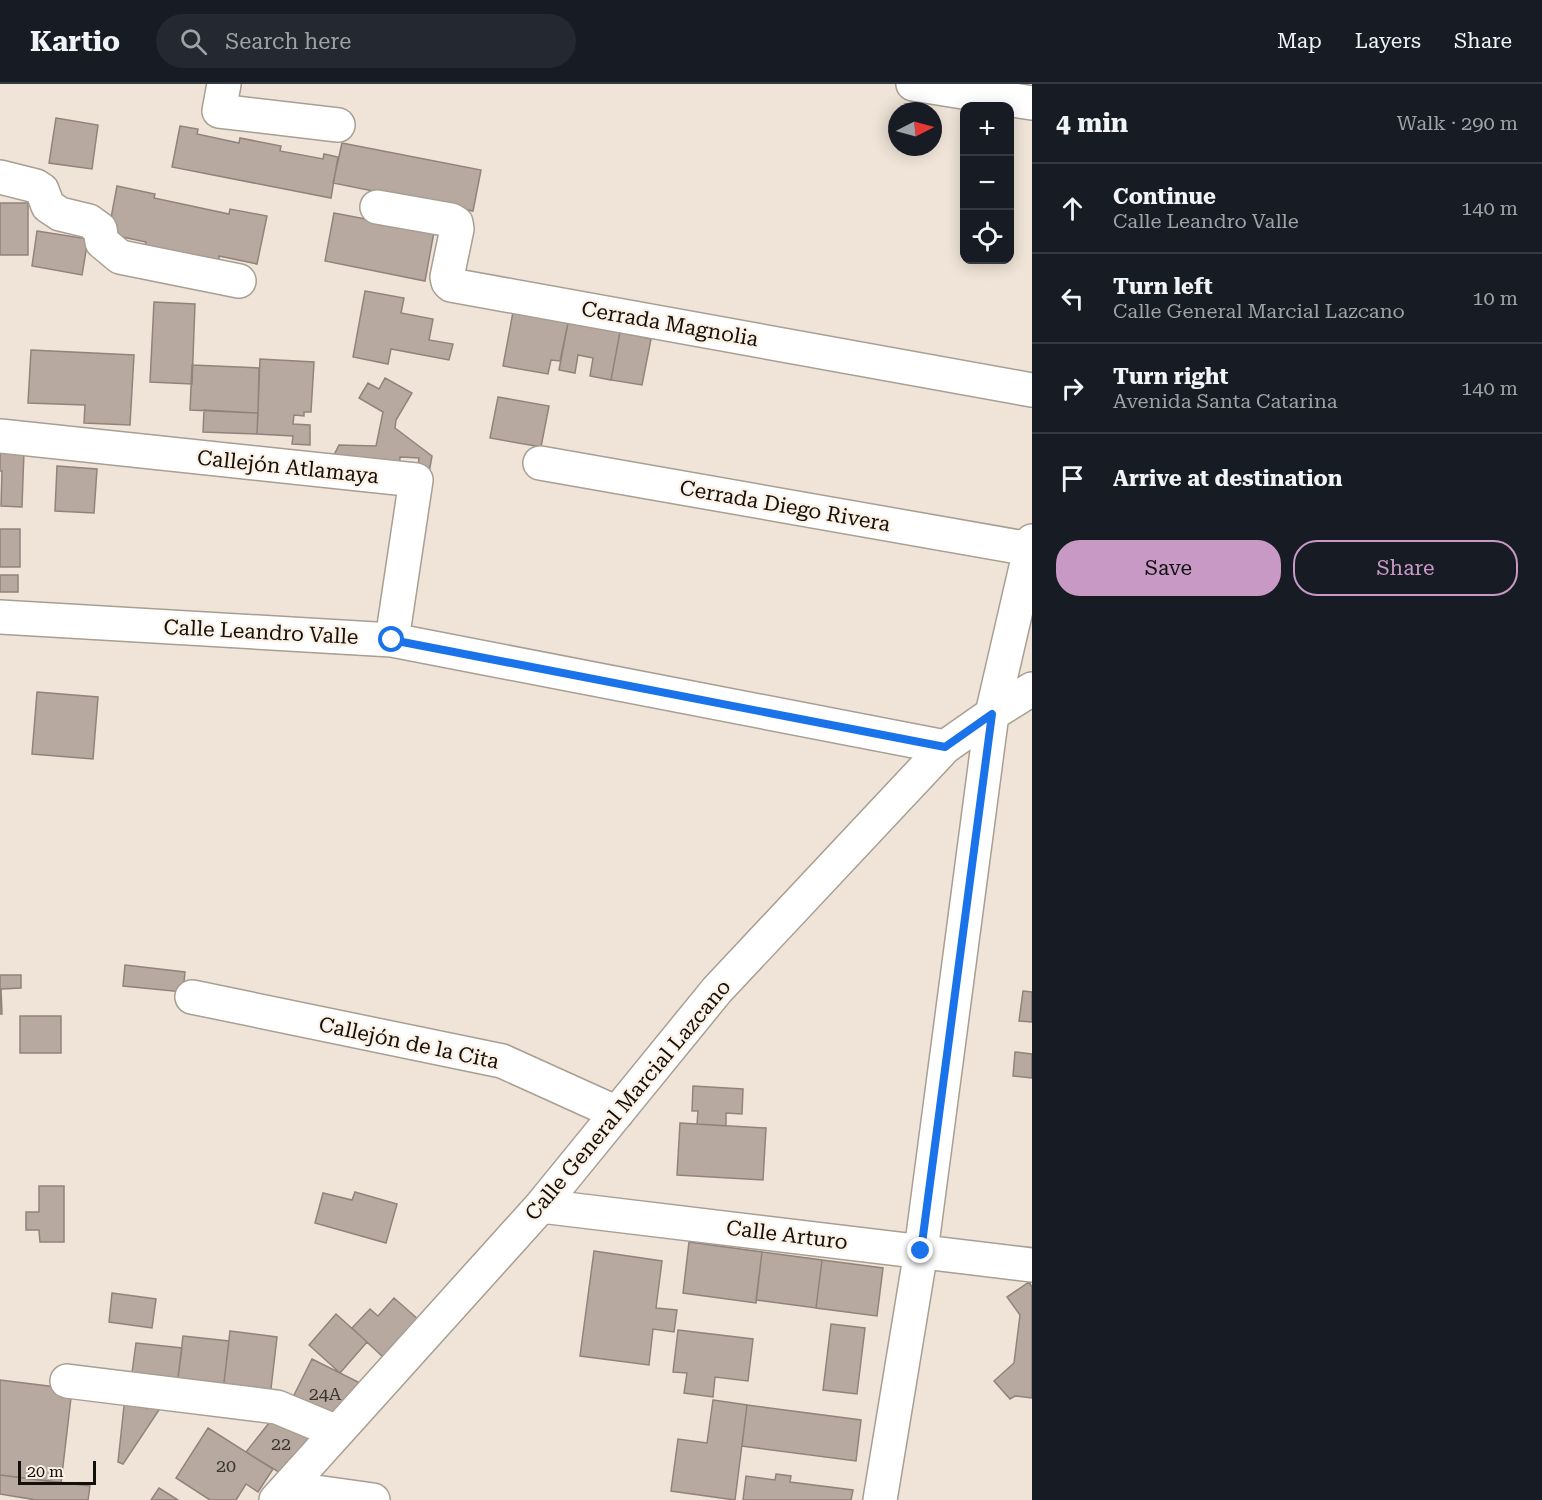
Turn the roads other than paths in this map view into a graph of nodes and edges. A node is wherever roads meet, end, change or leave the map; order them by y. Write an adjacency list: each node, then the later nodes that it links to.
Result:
1 (224, 84): 4 (street)
2 (913, 84): 3 (street)
3 (1032, 103)
4 (338, 125)
5 (0, 177): 7 (street)
6 (377, 207): 8 (street, Cerrada Magnolia)
7 (239, 281)
8 (1032, 390)
9 (0, 436): 13 (street, Callejón Atlamaya)
10 (540, 463): 11 (street, Cerrada Diego Rivera)
11 (1031, 545): 15 (street)
12 (0, 617): 13 (street, Calle Leandro Valle)
13 (392, 640): 16 (street, Calle Leandro Valle)
14 (1032, 689): 15 (street)
15 (992, 714): 16 (street, Calle General Marcial Lazcano); 20 (street)
16 (945, 747): 18 (street, Calle General Marcial Lazcano)
17 (192, 997): 18 (street, Callejón de la Cita)
18 (617, 1113): 19 (street, Calle General Marcial Lazcano)
19 (541, 1206): 20 (street, Calle Arturo); 23 (street, Calle General Marcial Lazcano)
20 (921, 1251): 21 (street, Calle Arturo); 26 (street)
21 (1032, 1265)
22 (67, 1381): 23 (street)
23 (337, 1432): 24 (street, Calle General Marcial Lazcano)
24 (281, 1494): 25 (street)
25 (374, 1500)
26 (880, 1500)

